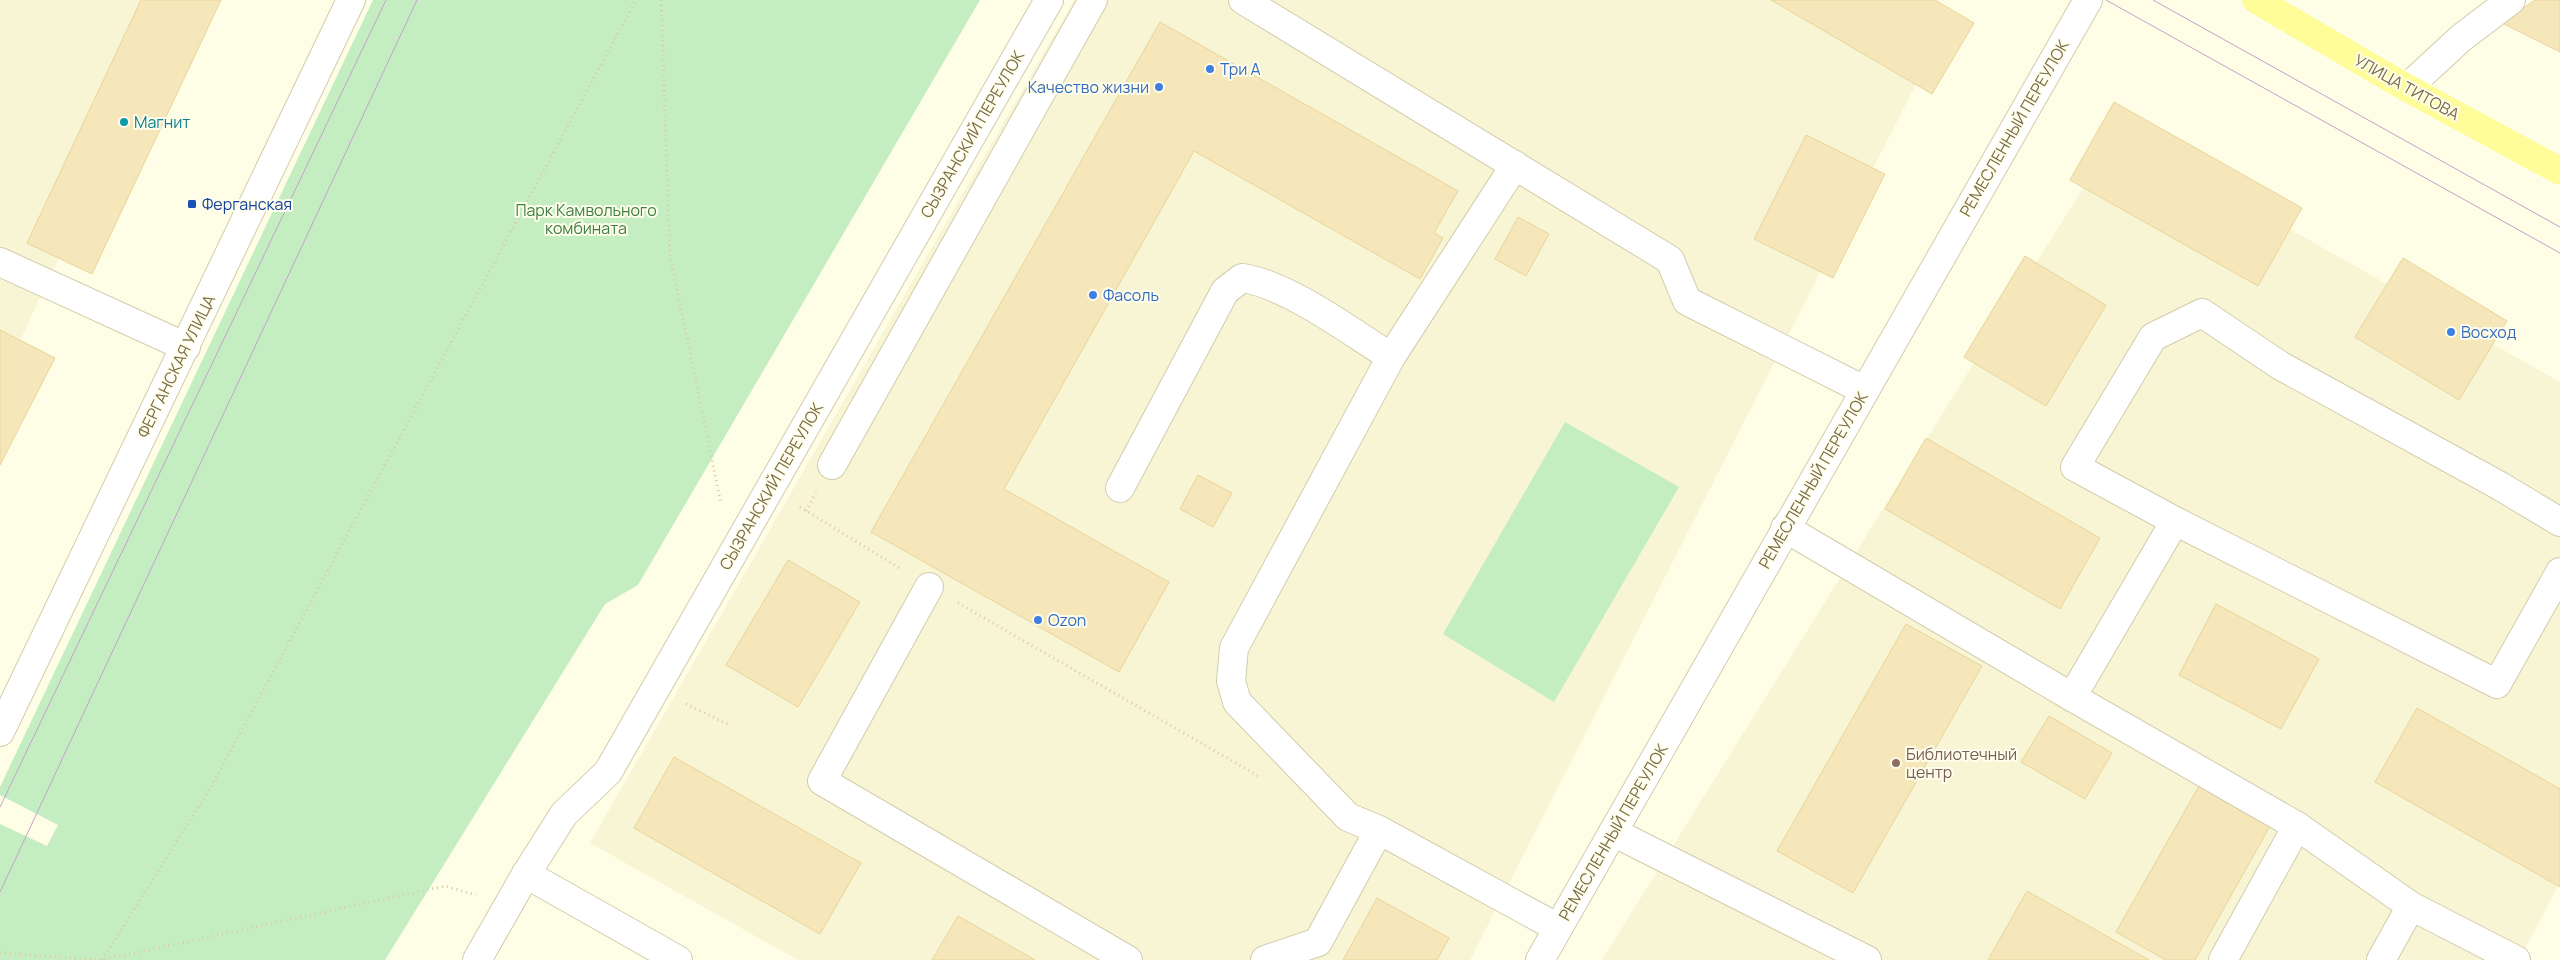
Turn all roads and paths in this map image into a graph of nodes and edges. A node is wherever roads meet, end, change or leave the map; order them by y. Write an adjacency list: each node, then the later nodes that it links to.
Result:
1 (351, 0): 14 (street, ФЕРГАНСКАЯ УЛИЦА)
2 (636, 0): 40 (path)
3 (661, 0): 23 (path)
4 (1048, 0): 18 (street, СЫЗРАНСКИЙ ПЕРЕУЛОК)
5 (1093, 0): 17 (street)
6 (1243, 0): 11 (street)
7 (2088, 0): 16 (street, РЕМЕСЛЕННЫЙ ПЕРЕУЛОК)
8 (2256, 0): 10 (main road, УЛИЦА ТИТОВА)
9 (2511, 0): 10 (street)
10 (2407, 88): 12 (main road, УЛИЦА ТИТОВА)
11 (1515, 165): 15 (street); 16 (street)
12 (2560, 171)
13 (0, 262): 14 (street)
14 (186, 347): 29 (street, ФЕРГАНСКАЯ УЛИЦА)
15 (1391, 357): 19 (street); 32 (street)
16 (1864, 390): 22 (street, РЕМЕСЛЕННЫЙ ПЕРЕУЛОК)
17 (832, 465)
18 (770, 488): 23 (street, СЫЗРАНСКИЙ ПЕРЕУЛОК); 25 (path)
19 (1120, 488)
20 (2175, 521): 21 (street); 24 (street); 27 (street)
21 (2560, 522)
22 (1785, 528): 27 (street); 33 (street, РЕМЕСЛЕННЫЙ ПЕРЕУЛОК)
23 (732, 554): 26 (street, СЫЗРАНСКИЙ ПЕРЕУЛОК)
24 (2560, 572)
25 (929, 587): 30 (path); 43 (street)
26 (656, 690): 28 (path); 34 (street, СЫЗРАНСКИЙ ПЕРЕУЛОК)
27 (2072, 697): 31 (street)
28 (731, 726)
29 (0, 732)
30 (1267, 781)
31 (2297, 826): 36 (street); 46 (street)
32 (1379, 830): 37 (street); 44 (street)
33 (1613, 832): 37 (street, РЕМЕСЛЕННЫЙ ПЕРЕУЛОК); 39 (street)
34 (526, 874): 35 (street, СЫЗРАНСКИЙ ПЕРЕУЛОК); 42 (street)
35 (510, 904): 40 (path); 41 (street, СЫЗРАНСКИЙ ПЕРЕУЛОК)
36 (2411, 906): 47 (street); 48 (street)
37 (1558, 928): 45 (street, РЕМЕСЛЕННЫЙ ПЕРЕУЛОК)
38 (0, 953): 40 (path)
39 (1851, 956)
40 (102, 960)
41 (477, 960)
42 (678, 960)
43 (1128, 960)
44 (1265, 960)
45 (1540, 960)
46 (2223, 960)
47 (2381, 960)
48 (2516, 960)

